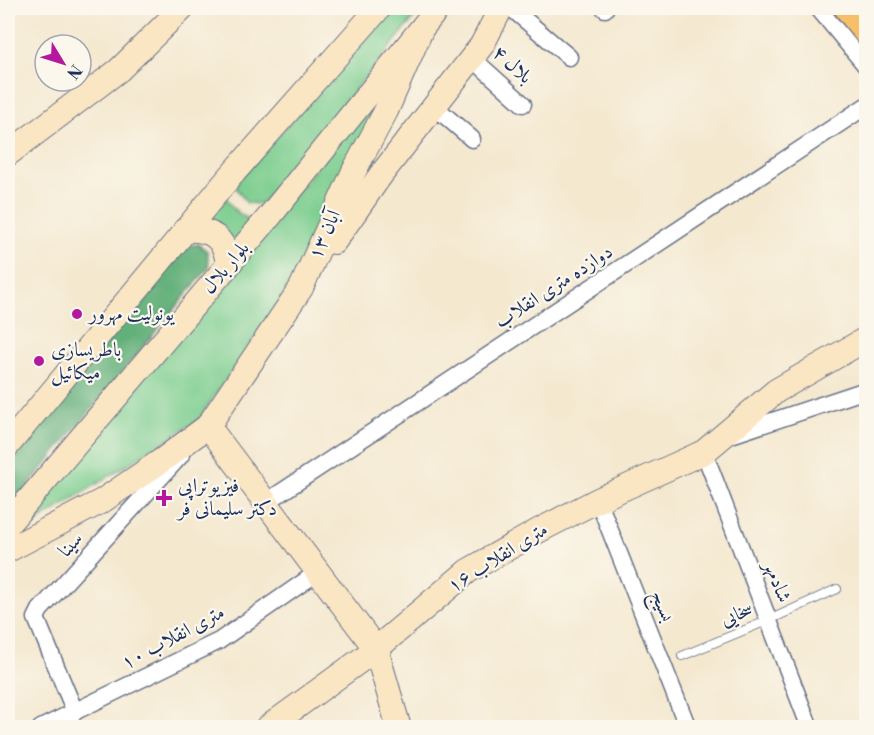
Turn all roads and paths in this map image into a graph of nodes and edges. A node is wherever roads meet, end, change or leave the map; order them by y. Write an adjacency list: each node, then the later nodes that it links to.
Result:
1 (182, 8): 17 (street)
2 (379, 8): 18 (street)
3 (438, 8): 8 (street, بلوار بلال)
4 (501, 8): 11 (street)
5 (511, 8): 10 (street)
6 (818, 8): 12 (street)
7 (848, 8): 9 (main road)
8 (421, 30): 19 (street, بلوار بلال); 20 (street, ۱۳ آبان)
9 (867, 31)
10 (569, 57)
11 (472, 58): 13 (street, بلال ۴); 15 (street)
12 (867, 66)
13 (523, 104)
14 (867, 106): 27 (street, دوازده متری انقلاب)
15 (435, 107): 16 (street); 20 (street)
16 (472, 139)
17 (8, 154)
18 (185, 230): 19 (street); 24 (street)
19 (228, 266): 28 (street, بلوار بلال)
20 (301, 288): 23 (street, ۱۳ آبان)
21 (867, 339): 25 (street, ۱۶ متری انقلاب)
22 (867, 390): 25 (street, ۱۶ متری انقلاب)
23 (208, 426): 27 (street); 29 (street, ۱۳ آبان); 35 (street, سینا)
24 (8, 445)
25 (711, 446): 26 (street, ۱۶ متری انقلاب); 32 (street, شادمهر)
26 (598, 500): 33 (street, ۱۶ متری انقلاب); 39 (street, بسیج)
27 (265, 503): 30 (street)
28 (8, 524)
29 (8, 549)
30 (318, 572): 33 (street); 35 (street, ۱۰ متری انقلاب)
31 (837, 589): 32 (lane, سخایی)
32 (769, 620): 34 (lane, سخایی); 40 (street, شادمهر)
33 (376, 648): 37 (street, ۱۶ متری انقلاب); 38 (street)
34 (682, 656)
35 (75, 712): 36 (street, ۱۰ متری انقلاب)
36 (41, 728)
37 (267, 728)
38 (399, 728)
39 (688, 728)
40 (810, 728)

